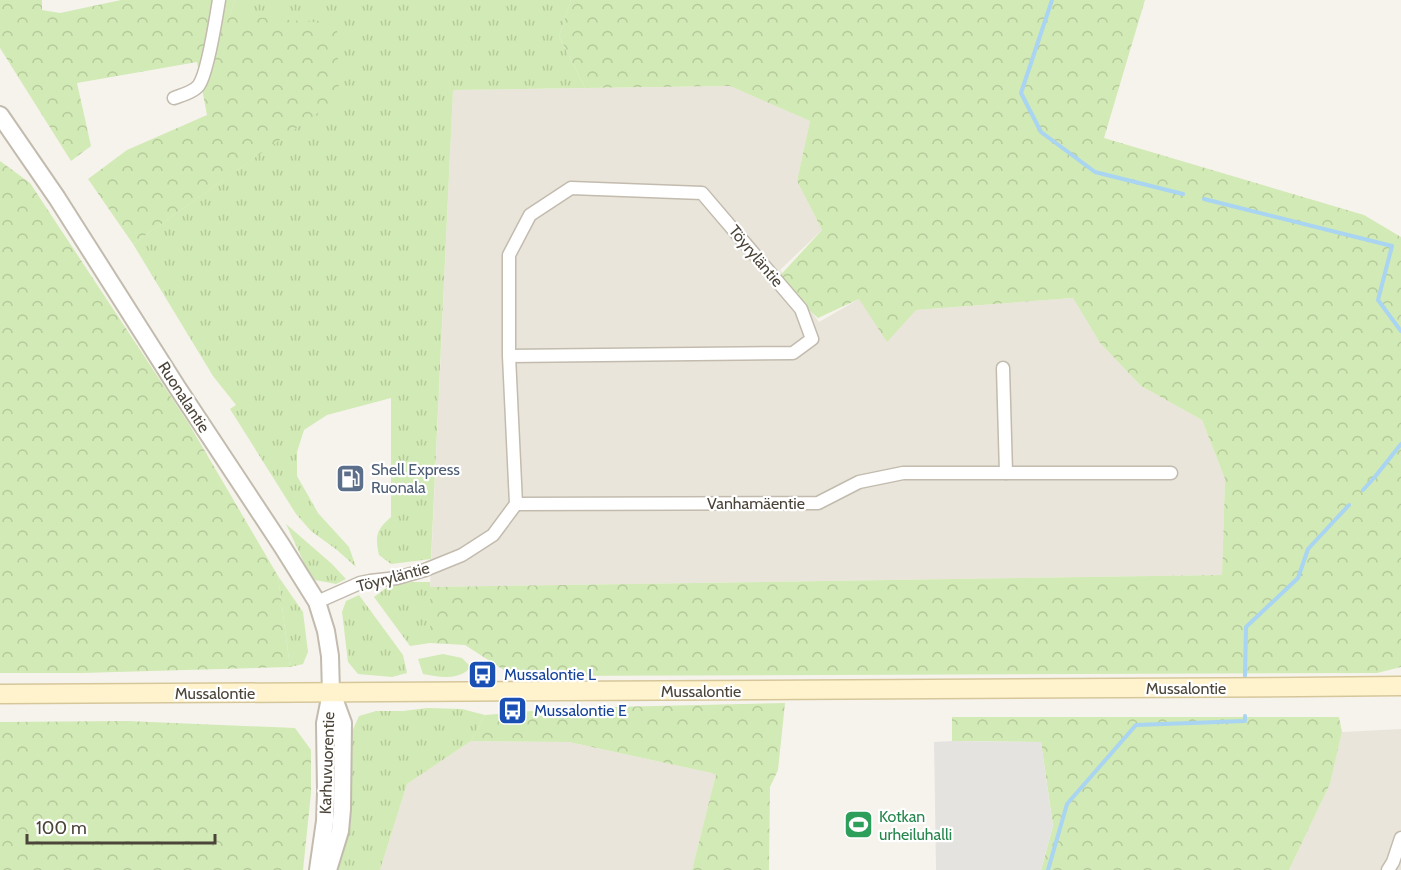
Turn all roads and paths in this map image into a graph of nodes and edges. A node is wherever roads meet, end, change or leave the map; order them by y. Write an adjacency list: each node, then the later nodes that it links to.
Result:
1 (219, 0): 2 (street)
2 (174, 98)
3 (0, 116): 9 (street, Ruonalantie)
4 (509, 356): 4 (street, Töyryläntie); 8 (street, Töyryläntie)
5 (1003, 368): 6 (street)
6 (1006, 473): 7 (street, Vanhamäentie); 8 (street, Vanhamäentie)
7 (1171, 473)
8 (516, 504): 9 (street, Töyryläntie)
9 (316, 602): 11 (street, Ruonalantie)
10 (1401, 686): 11 (main road, Mussalontie)
11 (331, 693): 12 (main road, Mussalontie); 14 (street, Karhuvuorentie); 15 (street, Karhuvuorentie)
12 (0, 694)
13 (1401, 838): 16 (street)
14 (318, 870)
15 (328, 870)
16 (1388, 870)

